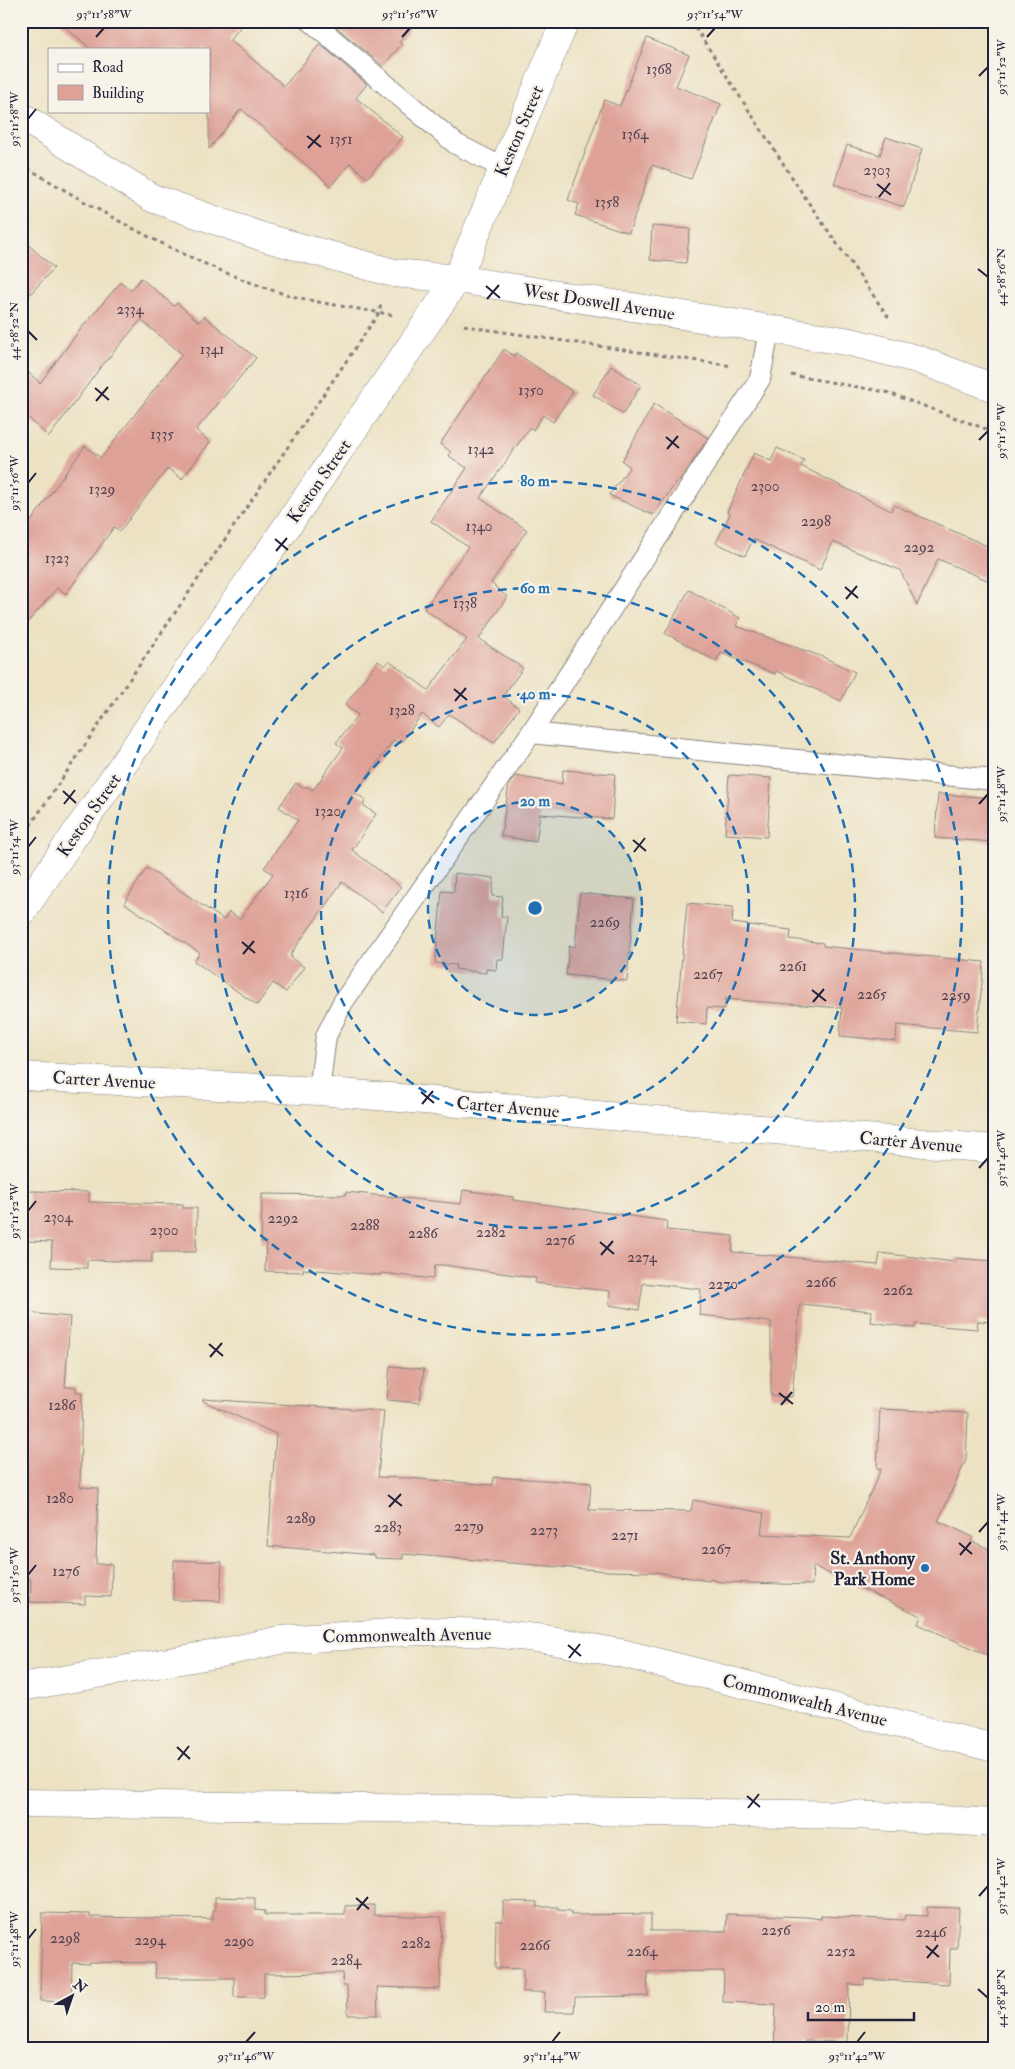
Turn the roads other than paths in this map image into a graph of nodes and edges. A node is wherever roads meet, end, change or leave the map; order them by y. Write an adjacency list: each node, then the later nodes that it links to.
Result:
1 (311, 21): 4 (lane)
2 (565, 21): 4 (street, Keston Street)
3 (21, 116): 5 (street, West Doswell Avenue)
4 (503, 168): 5 (street, Keston Street)
5 (457, 279): 6 (street, West Doswell Avenue); 10 (street, Keston Street)
6 (769, 330): 7 (street, West Doswell Avenue); 8 (lane)
7 (994, 388)
8 (531, 733): 9 (lane); 12 (lane)
9 (994, 780)
10 (21, 913)
11 (21, 1076): 12 (street, Carter Avenue)
12 (319, 1091): 13 (street, Carter Avenue)
13 (994, 1149)
14 (21, 1687): 15 (street, Commonwealth Avenue)
15 (994, 1748)
16 (21, 1803): 17 (street)
17 (994, 1823)

